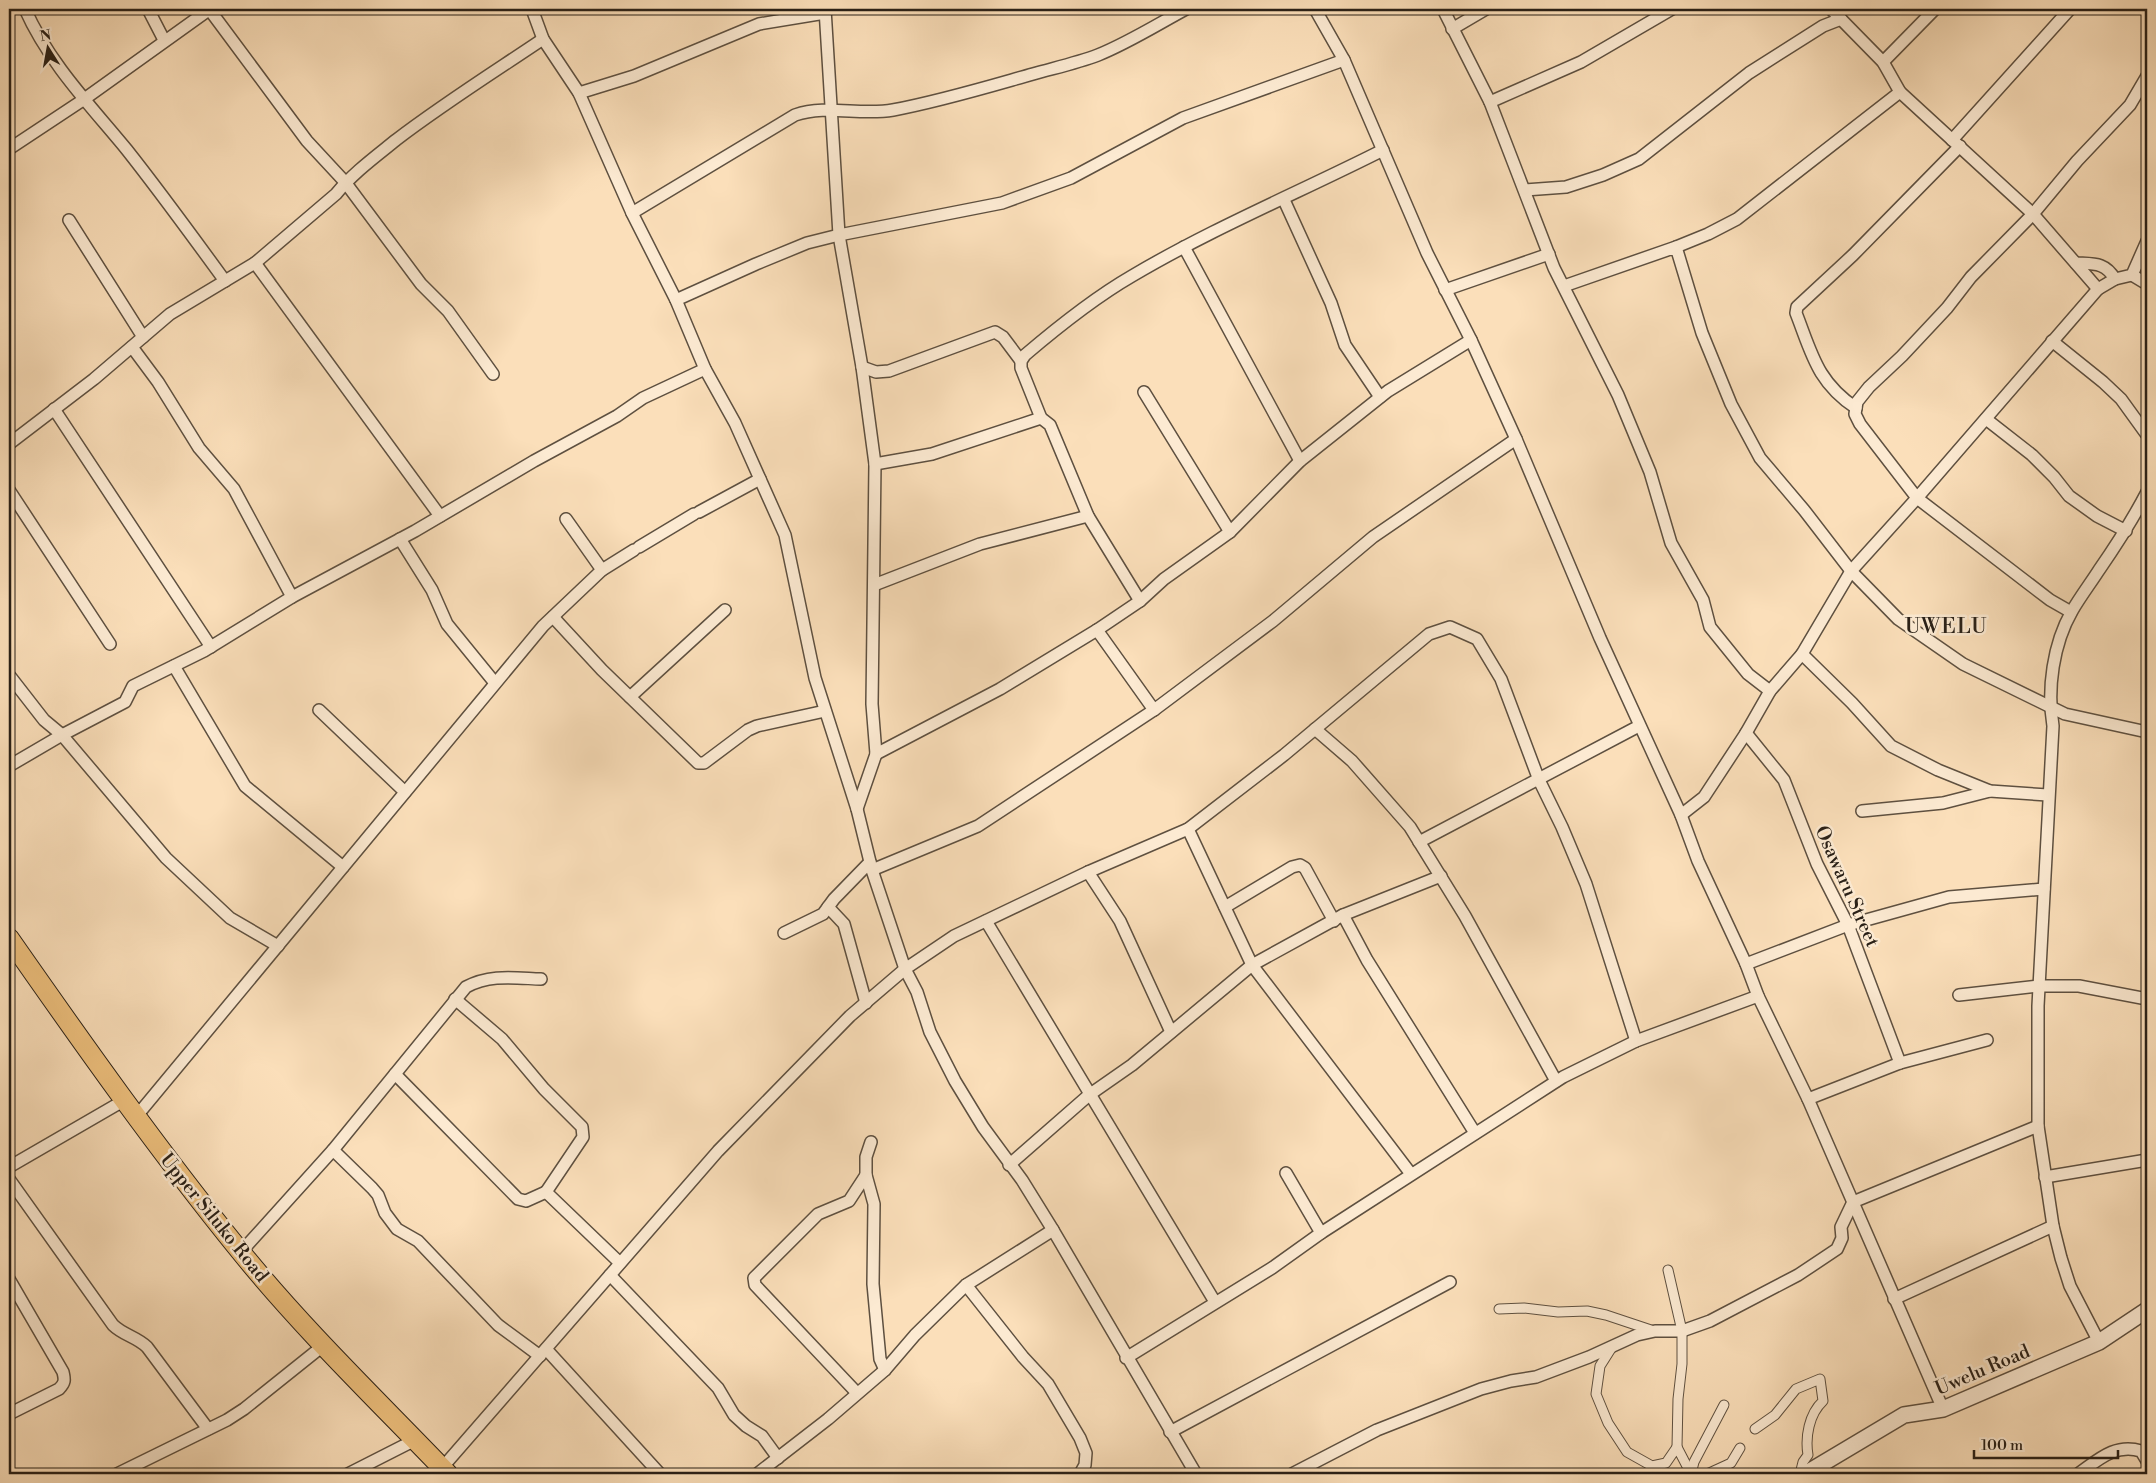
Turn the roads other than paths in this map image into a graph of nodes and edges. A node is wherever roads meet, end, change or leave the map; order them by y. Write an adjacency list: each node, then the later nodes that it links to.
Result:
1 (26, 9): 23 (street)
2 (148, 9): 17 (street)
3 (209, 9): 17 (street); 29 (street)
4 (532, 9): 16 (street)
5 (1186, 9): 25 (street)
6 (1315, 9): 18 (street)
7 (1443, 9): 15 (street)
8 (1486, 9): 15 (street)
9 (1672, 9): 24 (street)
10 (1831, 9): 14 (street)
11 (1935, 9): 19 (street)
12 (2070, 9): 26 (street)
13 (825, 11): 22 (street); 25 (street)
14 (1841, 19): 19 (street); 30 (street)
15 (1452, 29): 24 (street)
16 (543, 39): 22 (street); 29 (street)
17 (164, 40): 23 (street)
18 (1344, 60): 28 (street); 35 (street)
19 (1883, 62): 21 (street)
20 (2147, 76): 33 (street)
21 (1900, 92): 26 (street); 38 (street)
22 (579, 93): 32 (street)
23 (83, 100): 27 (street); 44 (street)
24 (1490, 102): 30 (street)
25 (831, 110): 32 (street); 35 (street)
26 (1956, 143): 33 (street); 60 (street)
27 (9, 149)
28 (1383, 150): 31 (street); 48 (street)
29 (345, 182): 40 (street); 57 (street)
30 (1525, 190): 39 (street)
31 (1284, 200): 37 (street); 59 (street)
32 (632, 214): 49 (street)
33 (2033, 214): 41 (street); 60 (street)
34 (69, 220): 50 (street)
35 (840, 235): 49 (street); 55 (street)
36 (2147, 242): 42 (street)
37 (1184, 247): 54 (street); 67 (street)
38 (1676, 247): 46 (street); 80 (street)
39 (1549, 254): 46 (street); 48 (street)
40 (255, 263): 44 (street); 73 (street)
41 (2076, 263): 43 (street); 47 (street)
42 (2132, 275): 43 (street); 45 (street)
43 (2115, 279): 47 (street)
44 (225, 281): 50 (street)
45 (2147, 284)
46 (1564, 286): 94 (street)
47 (2098, 289): 52 (street)
48 (1445, 290): 51 (street)
49 (676, 300): 56 (street)
50 (143, 337): 53 (street)
51 (1471, 340): 59 (street); 65 (street)
52 (2052, 342): 63 (street); 64 (street)
53 (132, 347): 61 (street); 82 (street)
54 (1021, 360): 55 (street); 62 (street)
55 (862, 367): 68 (street)
56 (705, 369): 69 (street); 73 (street)
57 (493, 374)
58 (1144, 392): 77 (street)
59 (1380, 397): 67 (street)
60 (1856, 408): 72 (street)
61 (54, 409): 66 (street); 89 (street)
62 (1040, 418): 68 (street); 74 (street)
63 (1986, 419): 72 (street); 76 (street)
64 (2147, 435)
65 (1516, 438): 98 (street); 100 (street)
66 (9, 443)
67 (1300, 461): 77 (street)
68 (875, 464): 81 (street)
69 (760, 479): 79 (street); 99 (street)
70 (9, 490): 88 (street)
71 (2147, 492): 76 (street)
72 (1917, 498): 80 (street); 85 (street)
73 (440, 516): 78 (street)
74 (1088, 516): 81 (street); 83 (street)
75 (566, 519): 79 (street)
76 (2126, 531): 85 (street)
77 (1230, 532): 83 (street)
78 (400, 539): 82 (street); 93 (street)
79 (602, 570): 86 (street)
80 (1850, 571): 90 (street); 96 (street)
81 (874, 585): 105 (street)
82 (292, 597): 89 (street)
83 (1140, 601): 87 (street)
84 (725, 610): 95 (street)
85 (2071, 612): 96 (street)
86 (553, 617): 93 (street); 95 (street)
87 (1097, 630): 98 (street); 105 (street)
88 (110, 644)
89 (211, 647): 91 (street)
90 (1802, 654): 94 (street); 108 (street)
91 (174, 666): 104 (street); 117 (street)
92 (9, 675): 104 (street)
93 (495, 683): 109 (street)
94 (1770, 691): 103 (street)
95 (630, 697): 99 (street)
96 (2050, 707): 102 (street); 110 (street)
97 (319, 710): 109 (street)
98 (1154, 710): 116 (street)
99 (825, 711): 111 (street)
100 (1639, 726): 107 (street); 113 (street)
101 (1315, 729): 107 (street); 114 (street); 115 (street)
102 (2147, 732)
103 (1746, 733): 113 (street); 125 (street, Osawaru Street)
104 (62, 735): 106 (street); 128 (street)
105 (876, 754): 111 (street)
106 (9, 766)
107 (1539, 780): 115 (street); 141 (street)
108 (1990, 791): 110 (street); 112 (street)
109 (405, 792): 117 (street)
110 (2048, 795): 120 (street)
111 (857, 809): 116 (street)
112 (1862, 811)
113 (1681, 815): 129 (street)
114 (1188, 829): 118 (street); 122 (street)
115 (1420, 842): 119 (street)
116 (871, 866): 121 (street); 131 (street)
117 (343, 867): 128 (street)
118 (1088, 872): 124 (street); 139 (street)
119 (1441, 876): 123 (street); 144 (street)
120 (2044, 890): 125 (street); 133 (street)
121 (828, 907): 126 (street); 138 (street)
122 (1225, 907): 123 (street); 130 (street)
123 (1338, 918): 130 (street); 150 (street)
124 (986, 922): 131 (street); 145 (street)
125 (1848, 925): 129 (street); 142 (street, Osawaru Street)
126 (784, 933)
127 (9, 938): 147 (main road, Upper Siluko Road)
128 (278, 946): 148 (street)
129 (1746, 964): 135 (street)
130 (1252, 965): 139 (street); 157 (street)
131 (905, 969): 138 (street); 154 (street)
132 (541, 979): 136 (street)
133 (2039, 986): 134 (street); 137 (street); 149 (street)
134 (1959, 995)
135 (1758, 996): 141 (street); 146 (street)
136 (455, 999): 143 (street); 161 (street)
137 (2147, 999)
138 (866, 1003): 167 (street)
139 (1171, 1032): 145 (street)
140 (1987, 1040): 142 (street)
141 (1636, 1041): 144 (street)
142 (1900, 1063): 146 (street)
143 (395, 1074): 152 (street); 161 (street)
144 (1556, 1081): 150 (street)
145 (1089, 1095): 154 (street); 174 (street)
146 (1808, 1099): 162 (street)
147 (123, 1101): 148 (main road, Upper Siluko Road); 155 (street)
148 (136, 1118): 166 (main road, Upper Siluko Road)
149 (2038, 1126): 159 (street); 162 (street)
150 (1475, 1133): 157 (street)
151 (871, 1142): 158 (street)
152 (333, 1150): 166 (street); 182 (street)
153 (2147, 1160): 159 (street)
154 (1009, 1165): 164 (street)
155 (9, 1167)
156 (1286, 1173): 165 (street)
157 (1412, 1174): 165 (street)
158 (866, 1175): 184 (street); 185 (street)
159 (2045, 1178): 163 (street)
160 (9, 1179): 189 (street)
161 (546, 1192): 167 (street)
162 (1853, 1202): 173 (street); 178 (street)
163 (2053, 1226): 173 (street); 179 (street)
164 (1053, 1230): 172 (street); 183 (street)
165 (1321, 1232): 174 (street)
166 (241, 1252): 180 (main road, Upper Siluko Road)
167 (620, 1263): 169 (street)
168 (1668, 1270): 178 (street)
169 (610, 1275): 182 (street); 195 (street)
170 (9, 1279): 188 (street)
171 (1450, 1282): 191 (street)
172 (966, 1285): 184 (street); 202 (street)
173 (1894, 1299): 187 (street)
174 (1215, 1302): 183 (street)
175 (1499, 1309): 177 (street)
176 (2147, 1310): 179 (street, Uwelu Road)
177 (1655, 1331): 178 (street); 181 (street)
178 (1682, 1331): 193 (street)
179 (2099, 1342): 187 (street, Uwelu Road)
180 (324, 1345): 189 (street); 192 (main road, Upper Siluko Road)
181 (1612, 1346): 193 (street); 204 (street)
182 (543, 1353): 197 (street); 200 (street)
183 (1126, 1358): 191 (street)
184 (885, 1370): 185 (street)
185 (857, 1393): 195 (street)
186 (1724, 1404): 205 (street)
187 (1943, 1409): 208 (street, Uwelu Road)
188 (9, 1414)
189 (208, 1429): 198 (street)
190 (1755, 1429): 207 (street)
191 (1170, 1432): 203 (street)
192 (415, 1440): 197 (main road, Upper Siluko Road); 199 (street)
193 (1677, 1447): 205 (street)
194 (1740, 1448): 206 (street)
195 (778, 1458): 201 (street)
196 (2147, 1461): 209 (street)
197 (445, 1471)
198 (117, 1474)
199 (348, 1474)
200 (660, 1474)
201 (757, 1474)
202 (1080, 1474)
203 (1196, 1474)
204 (1292, 1474)
205 (1691, 1474)
206 (1707, 1474)
207 (1800, 1474)
208 (1805, 1474)
209 (2078, 1474)

